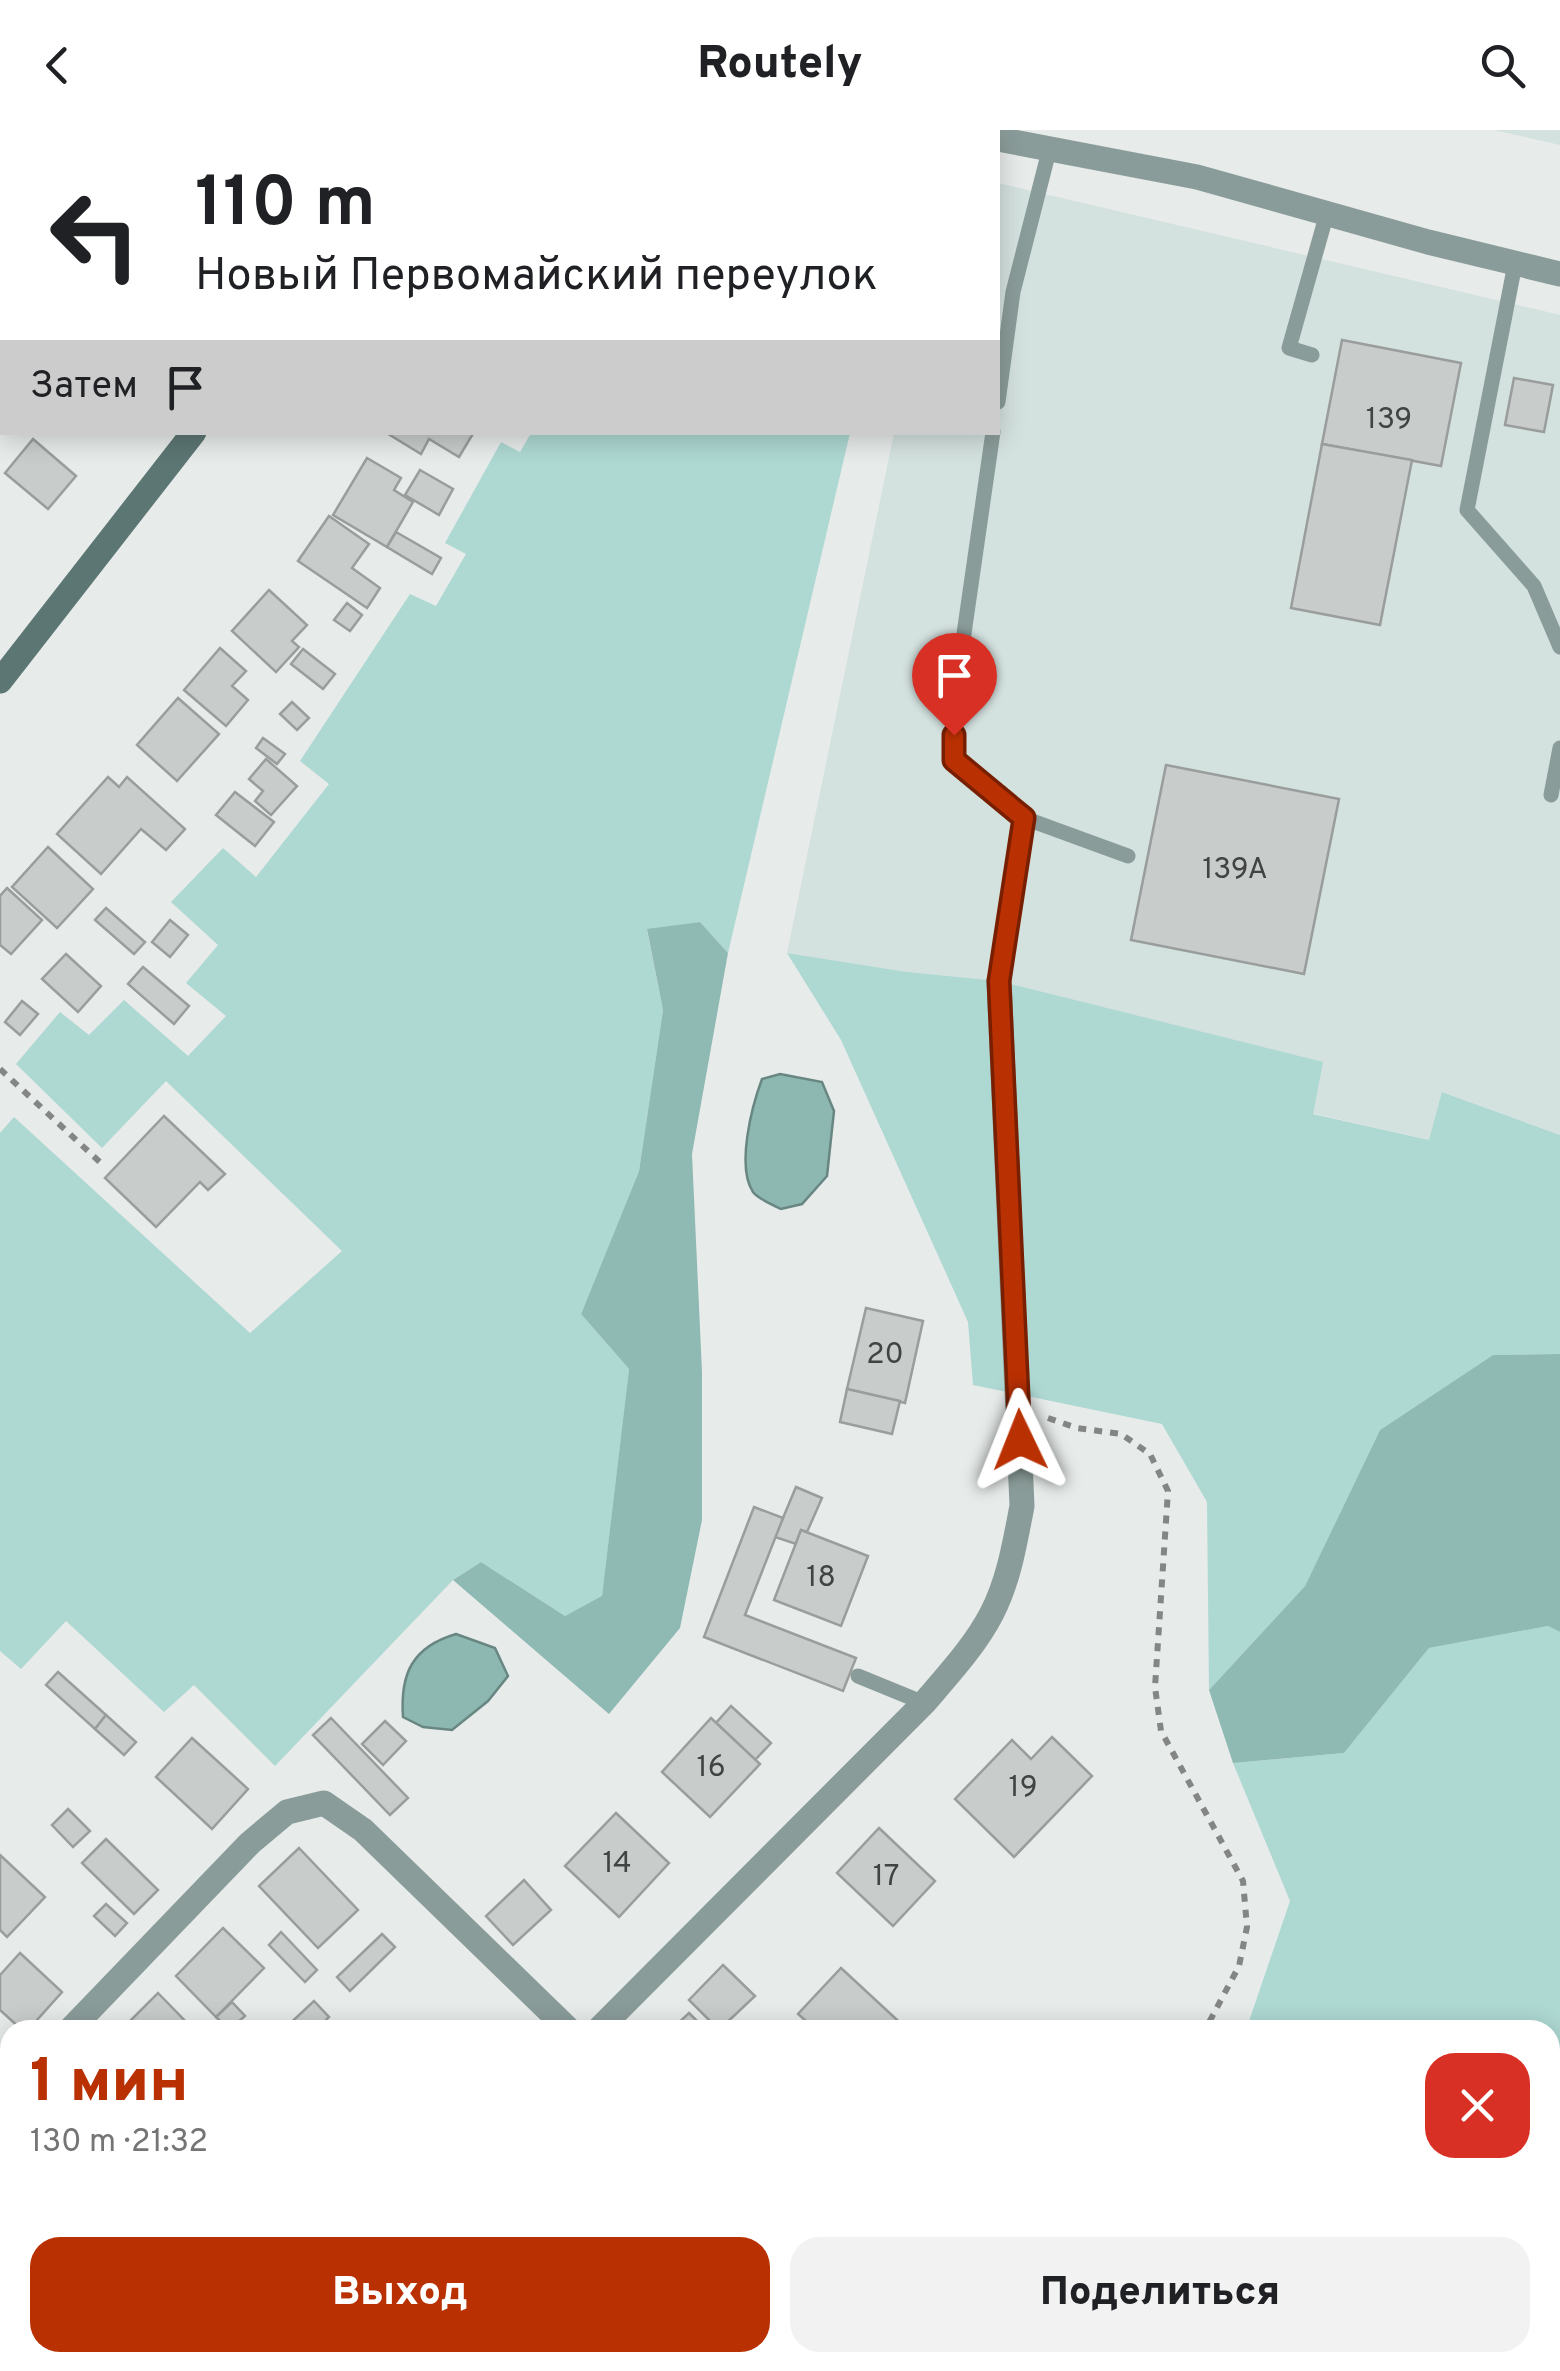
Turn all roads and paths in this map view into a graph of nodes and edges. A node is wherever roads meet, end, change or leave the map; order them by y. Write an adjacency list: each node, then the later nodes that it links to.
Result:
1 (1000, 139): 2 (street)
2 (1050, 147): 3 (street); 7 (lane)
3 (1327, 213): 4 (street); 6 (lane)
4 (1515, 264): 5 (street); 10 (lane)
5 (1560, 274)
6 (1312, 355)
7 (1000, 387)
8 (192, 435): 11 (street)
9 (993, 435): 14 (lane)
10 (1560, 647)
11 (0, 681)
12 (1560, 748): 13 (lane)
13 (1551, 795)
14 (1024, 818): 15 (lane); 16 (lane)
15 (1128, 856)
16 (999, 981): 19 (street)
17 (0, 1070): 18 (path)
18 (102, 1164)
19 (1019, 1407): 21 (street); 25 (path)
20 (858, 1676): 21 (lane)
21 (924, 1703): 24 (street)
22 (80, 2020): 23 (street)
23 (559, 2020)
24 (608, 2020)
25 (1210, 2020)

